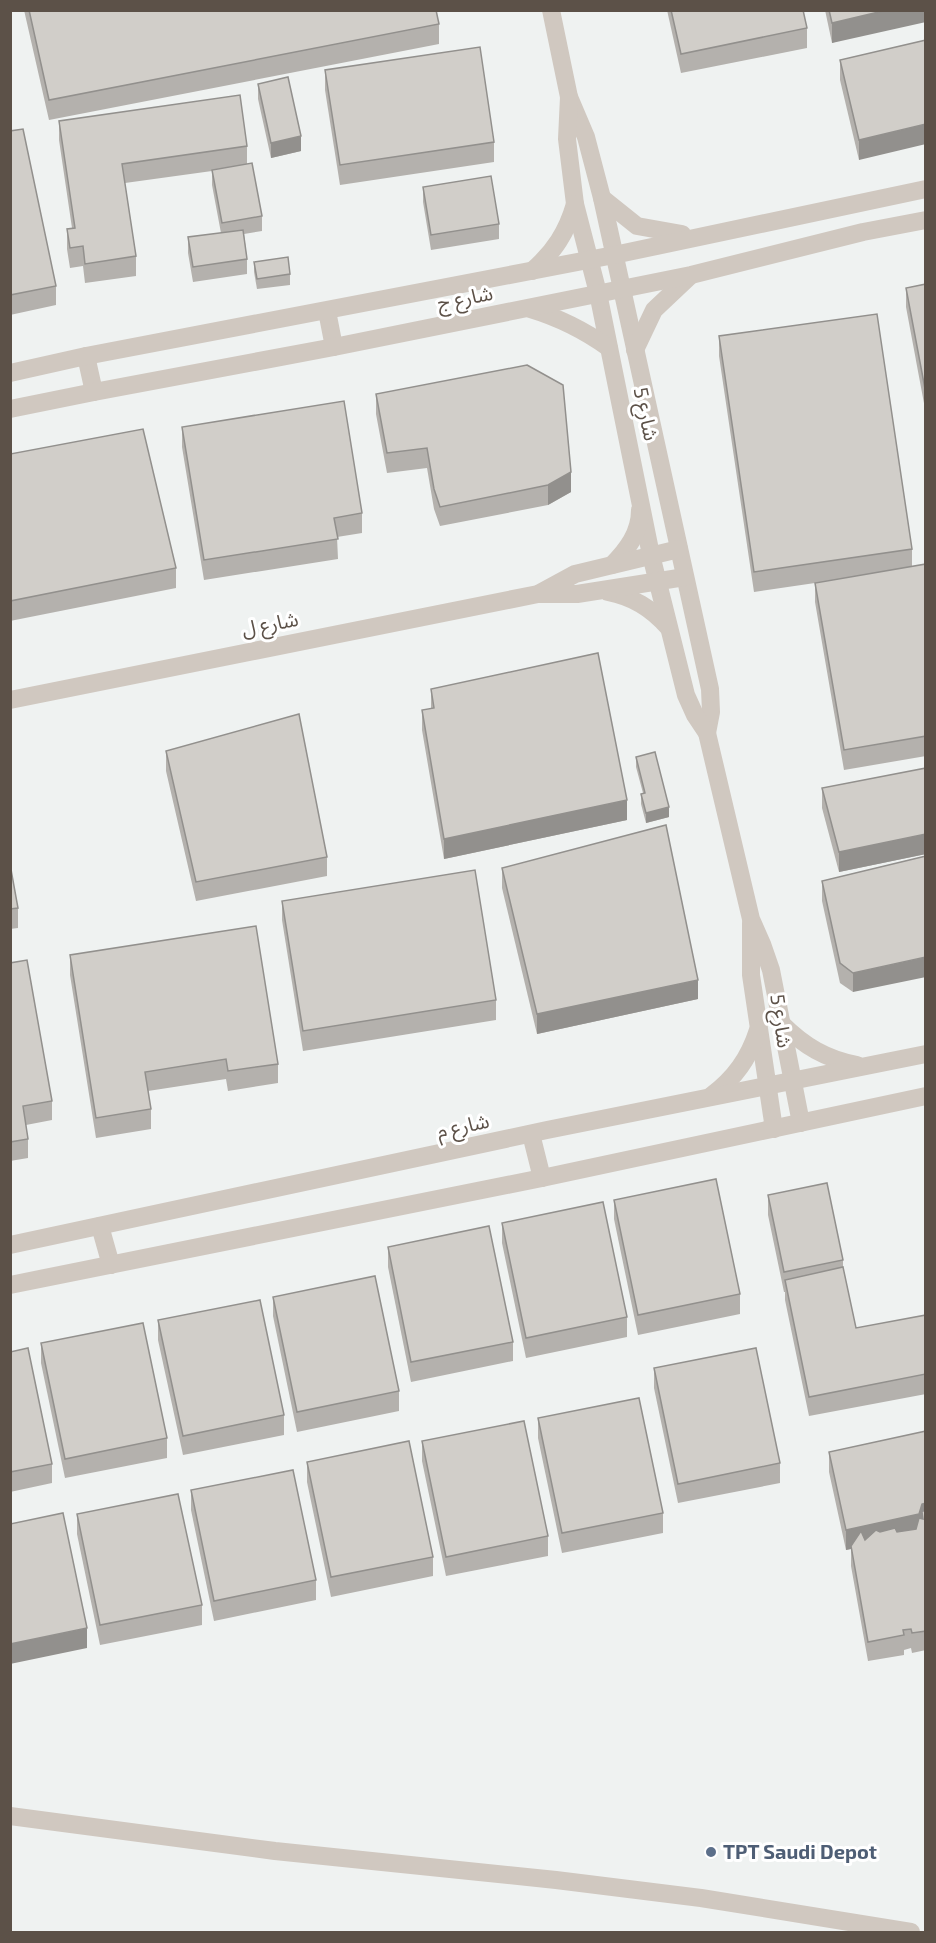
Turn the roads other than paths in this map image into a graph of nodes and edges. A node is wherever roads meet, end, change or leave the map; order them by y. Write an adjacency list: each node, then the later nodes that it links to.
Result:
1 (551, 10): 2 (street, شارع 5)
2 (569, 97): 4 (street, شارع 5); 6 (street, شارع 5)
3 (926, 189): 5 (street, شارع ج)
4 (602, 198): 9 (street); 10 (street, شارع 5)
5 (854, 203): 8 (street); 9 (street, شارع ج)
6 (575, 204): 11 (street, شارع 5); 12 (street)
7 (926, 220): 8 (street, شارع ج)
8 (862, 232): 13 (street, شارع ج)
9 (696, 236): 10 (street, شارع ج)
10 (614, 255): 11 (street, شارع ج); 14 (street, شارع 5)
11 (589, 260): 12 (street, شارع ج); 15 (street, شارع 5)
12 (532, 271): 17 (street, شارع ج)
13 (691, 275): 14 (street, شارع ج); 20 (street)
14 (621, 288): 15 (street, شارع ج); 20 (street, شارع 5)
15 (598, 293): 16 (street, شارع ج); 19 (street, شارع 5)
16 (528, 309): 18 (street, شارع ج); 19 (street)
17 (327, 311): 18 (street); 21 (street, شارع ج)
18 (333, 347): 23 (street, شارع ج)
19 (609, 348): 25 (street, شارع 5)
20 (635, 350): 26 (street, شارع 5)
21 (86, 356): 22 (street, شارع ج); 23 (street)
22 (10, 373)
23 (94, 392): 24 (street, شارع ج)
24 (10, 409)
25 (641, 497): 27 (street, شارع 5); 28 (street)
26 (679, 549): 27 (street, شارع ل); 29 (street, شارع 5)
27 (651, 555): 28 (street, شارع ل); 30 (street, شارع 5)
28 (612, 565): 32 (street, شارع ل)
29 (685, 577): 30 (street, شارع ل); 35 (street, شارع 5)
30 (658, 581): 31 (street, شارع ل); 33 (street, شارع 5)
31 (603, 591): 32 (street, شارع ل); 33 (street)
32 (538, 594): 34 (street, شارع ل)
33 (670, 629): 35 (street, شارع 5)
34 (10, 700)
35 (707, 733): 36 (street, شارع 5)
36 (751, 919): 37 (street, شارع 5); 38 (street, شارع 5)
37 (782, 1024): 40 (street); 41 (street, شارع 5)
38 (759, 1028): 42 (street, شارع 5); 44 (street)
39 (926, 1054): 40 (street, شارع م)
40 (861, 1066): 41 (street, شارع م)
41 (794, 1080): 42 (street, شارع م); 45 (street, شارع 5)
42 (768, 1085): 44 (street, شارع م); 46 (street, شارع 5)
43 (926, 1096): 45 (street)
44 (708, 1098): 47 (street, شارع م)
45 (801, 1123): 46 (street)
46 (774, 1129): 48 (street)
47 (531, 1134): 48 (street); 49 (street, شارع م)
48 (542, 1178): 51 (street)
49 (100, 1226): 50 (street, شارع م); 51 (street)
50 (10, 1245)
51 (111, 1265): 52 (street)
52 (10, 1285)
53 (10, 1816): 54 (street)
54 (911, 1932)

